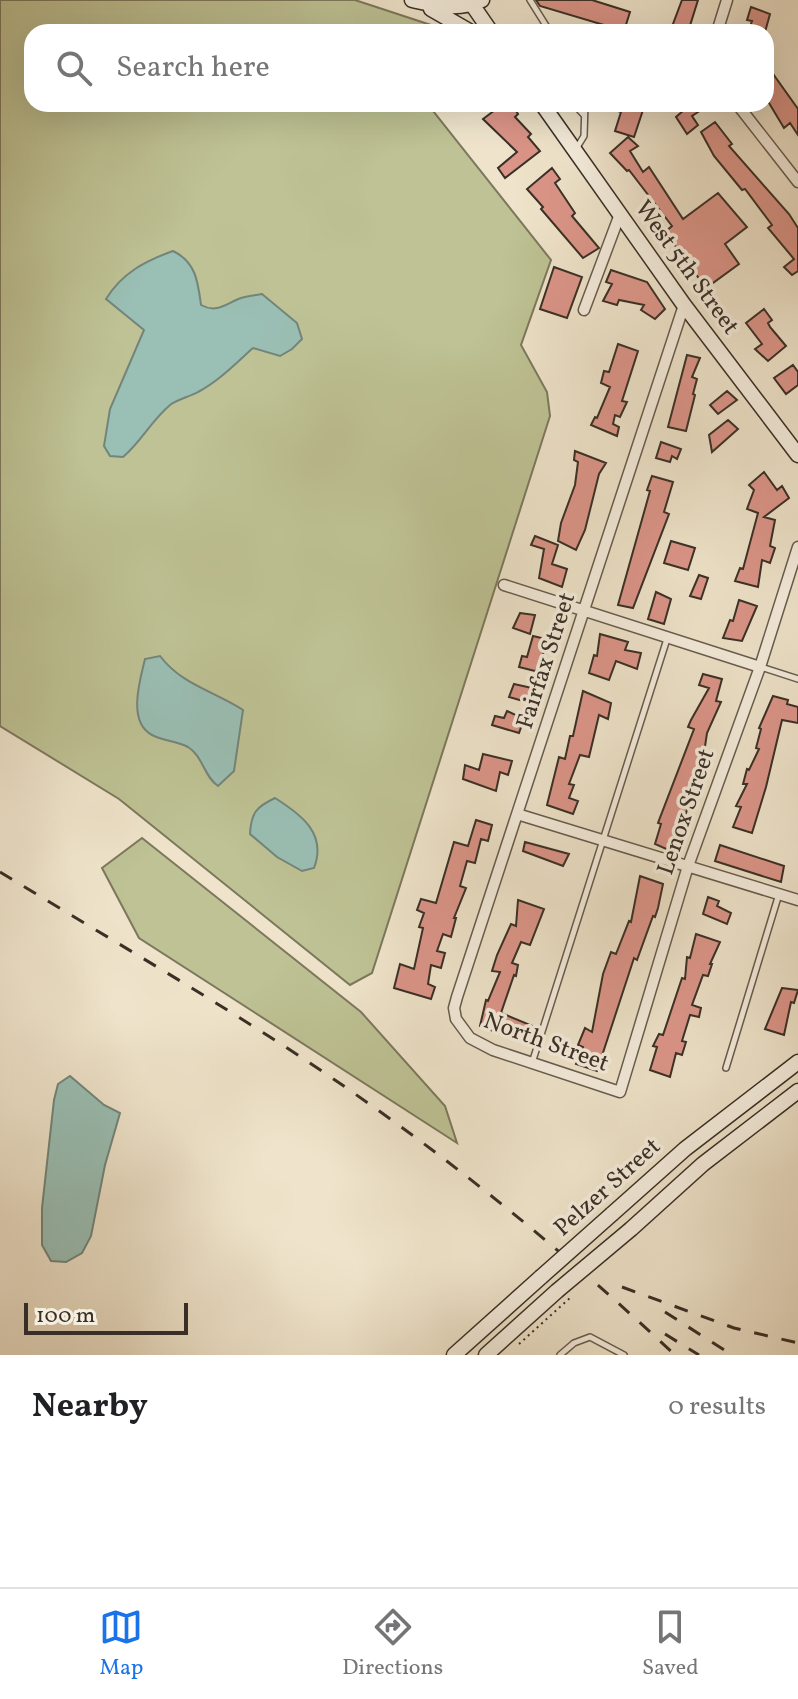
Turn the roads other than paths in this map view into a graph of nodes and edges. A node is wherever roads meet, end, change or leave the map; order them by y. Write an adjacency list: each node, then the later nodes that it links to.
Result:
1 (412, 0): 4 (street); 5 (street)
2 (530, 0): 7 (lane)
3 (727, 0): 8 (street)
4 (471, 1): 6 (street)
5 (459, 24)
6 (486, 24)
7 (545, 24)
8 (720, 24)
9 (548, 112): 14 (street, West 5th Street)
10 (581, 112): 13 (lane)
11 (585, 112): 13 (lane)
12 (743, 112): 15 (street)
13 (585, 116): 14 (lane)
14 (575, 150): 16 (street, West 5th Street)
15 (798, 182)
16 (620, 214): 17 (street, West 5th Street); 18 (street)
17 (684, 305): 19 (street, West 5th Street); 22 (street, Fairfax Street)
18 (584, 310)
19 (798, 455)
20 (798, 547): 24 (street, Lenox Street)
21 (504, 585): 22 (street)
22 (585, 611): 23 (street); 26 (street, Fairfax Street)
23 (667, 639): 24 (street); 27 (lane)
24 (760, 667): 25 (lane); 28 (street, Lenox Street)
25 (798, 679)
26 (517, 814): 27 (street); 31 (street, Fairfax Street)
27 (602, 840): 28 (street); 33 (lane)
28 (688, 866): 29 (street); 36 (street, Lenox Street)
29 (779, 894): 30 (street); 34 (lane)
30 (798, 900)
31 (461, 1029): 33 (street, North Street)
32 (798, 1062): 37 (street, Pelzer Street, bridge)
33 (532, 1063): 36 (street, North Street)
34 (726, 1068)
35 (798, 1091): 38 (street, Pelzer Street, bridge)
36 (620, 1092)
37 (454, 1355)
38 (486, 1355)
39 (560, 1355): 40 (lane)
40 (624, 1355)

